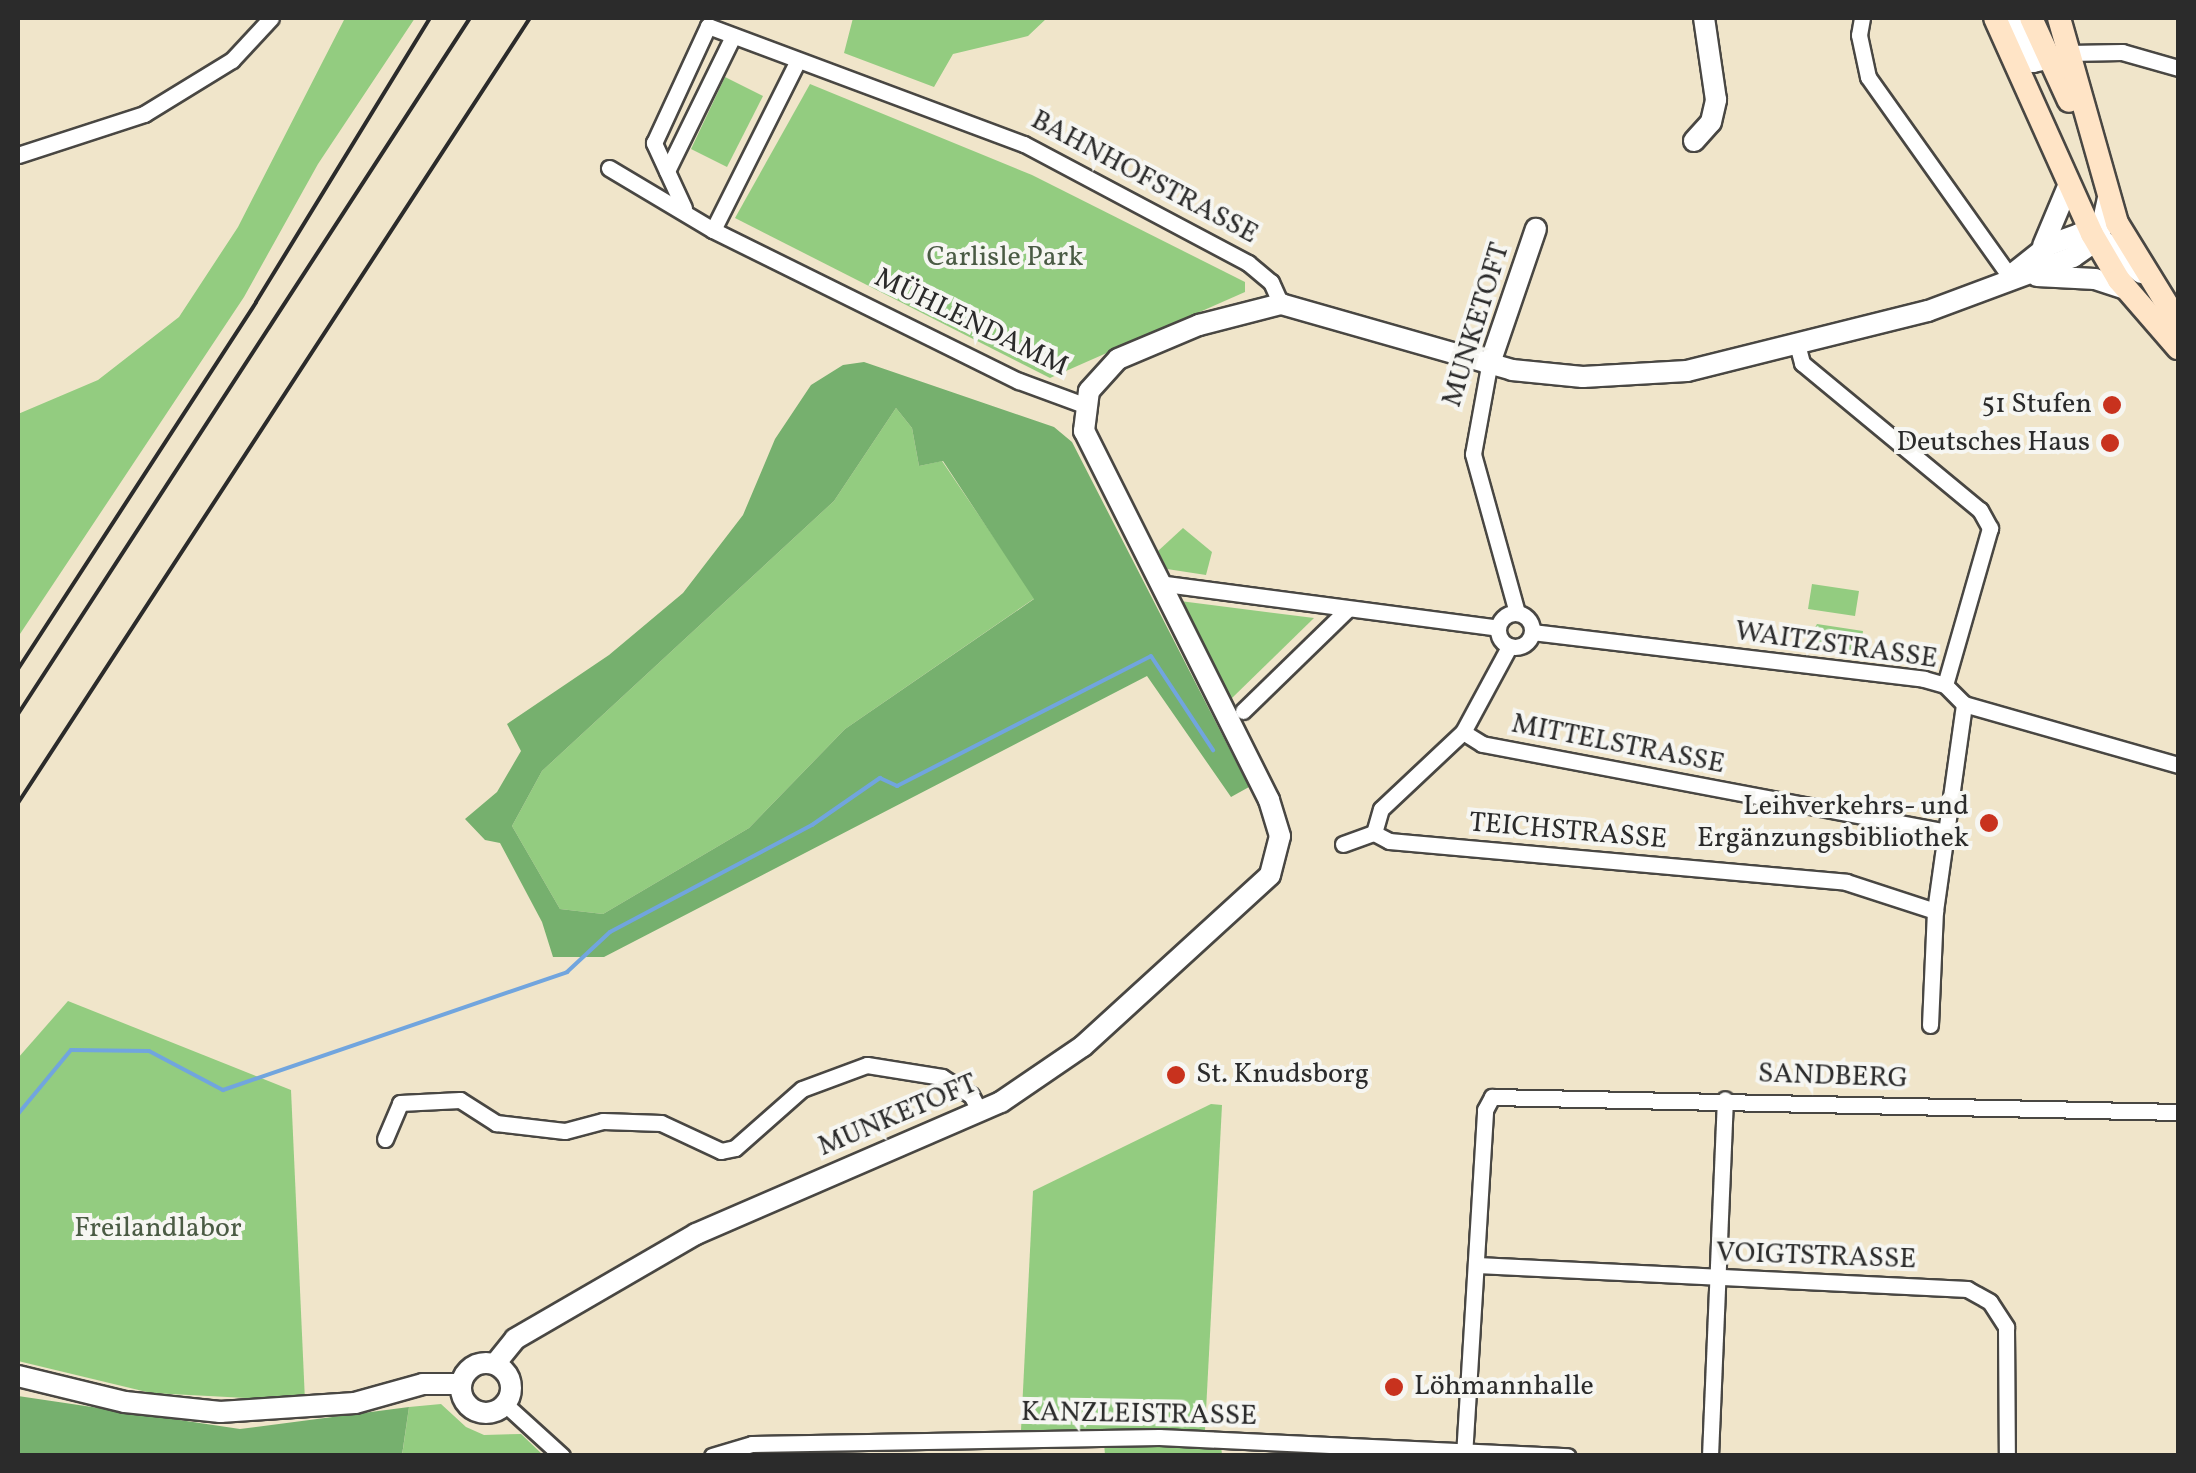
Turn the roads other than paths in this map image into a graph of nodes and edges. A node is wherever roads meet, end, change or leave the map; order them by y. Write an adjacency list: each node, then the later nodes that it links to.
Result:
1 (272, 18): 13 (street)
2 (1704, 18): 12 (street)
3 (1862, 18): 23 (street)
4 (1995, 18): 16 (main road)
5 (2009, 18): 9 (street)
6 (2032, 18): 9 (main road)
7 (2060, 18): 9 (main road)
8 (733, 36): 10 (street, BAHNHOFSTRASSE); 15 (street); 15 (street, BAHNHOFSTRASSE)
9 (2060, 56): 11 (street); 17 (main road)
10 (797, 62): 20 (street); 25 (street, BAHNHOFSTRASSE)
11 (2178, 68)
12 (1694, 141)
13 (18, 155)
14 (609, 168): 18 (street, MÜHLENDAMM)
15 (667, 172): 18 (street)
16 (2069, 184): 21 (main road); 22 (street)
17 (2108, 198): 21 (street); 24 (main road)
18 (684, 208): 20 (street, MÜHLENDAMM)
19 (1536, 229): 29 (street, MUNKETOFT)
20 (714, 230): 30 (street, MÜHLENDAMM)
21 (2096, 239): 22 (street); 23 (street); 24 (main road)
22 (2038, 252): 23 (street)
23 (2010, 277): 24 (street); 27 (street)
24 (2135, 282): 26 (main road); 28 (main road)
25 (1281, 304): 29 (street); 30 (street)
26 (2176, 315)
27 (1796, 344): 29 (street); 37 (street)
28 (2178, 348)
29 (1489, 366): 33 (street, MUNKETOFT)
30 (1084, 405): 31 (street, MÜHLENDAMM)
31 (1158, 583): 32 (street); 45 (street, MÜHLENDAMM)
32 (1348, 609): 34 (street); 39 (street)
33 (1517, 613): 34 (street); 35 (street)
34 (1498, 628): 36 (street)
35 (1532, 632): 36 (street); 37 (street, WAITZSTRASSE)
36 (1509, 647): 40 (street)
37 (1945, 684): 38 (street, WAITZSTRASSE)
38 (1964, 704): 41 (street, WAITZSTRASSE); 42 (street)
39 (1243, 711)
40 (1463, 732): 42 (street, MITTELSTRASSE); 43 (street)
41 (2178, 765)
42 (1944, 830): 46 (street)
43 (1374, 833): 44 (street); 46 (street, TEICHSTRASSE)
44 (1343, 844)
45 (1278, 856): 49 (street, MUNKETOFT)
46 (1935, 911): 47 (street)
47 (1930, 1025)
48 (1726, 1099): 50 (street, SANDBERG); 52 (street, SANDBERG); 53 (street)
49 (980, 1112): 51 (street); 54 (street, MUNKETOFT)
50 (2178, 1112)
51 (385, 1140)
52 (1477, 1266): 53 (street, VOIGTSTRASSE); 58 (street)
53 (1718, 1278): 62 (street); 63 (street, VOIGTSTRASSE)
54 (494, 1364): 56 (street, MUNKETOFT); 57 (street)
55 (18, 1376): 56 (street, MUNKETOFT)
56 (460, 1384): 57 (street)
57 (506, 1404): 59 (street)
58 (1464, 1454): 60 (street, KANZLEISTRASSE); 61 (street, KANZLEISTRASSE)
59 (562, 1456)
60 (712, 1456)
61 (1568, 1456)
62 (1710, 1456)
63 (2007, 1456)

